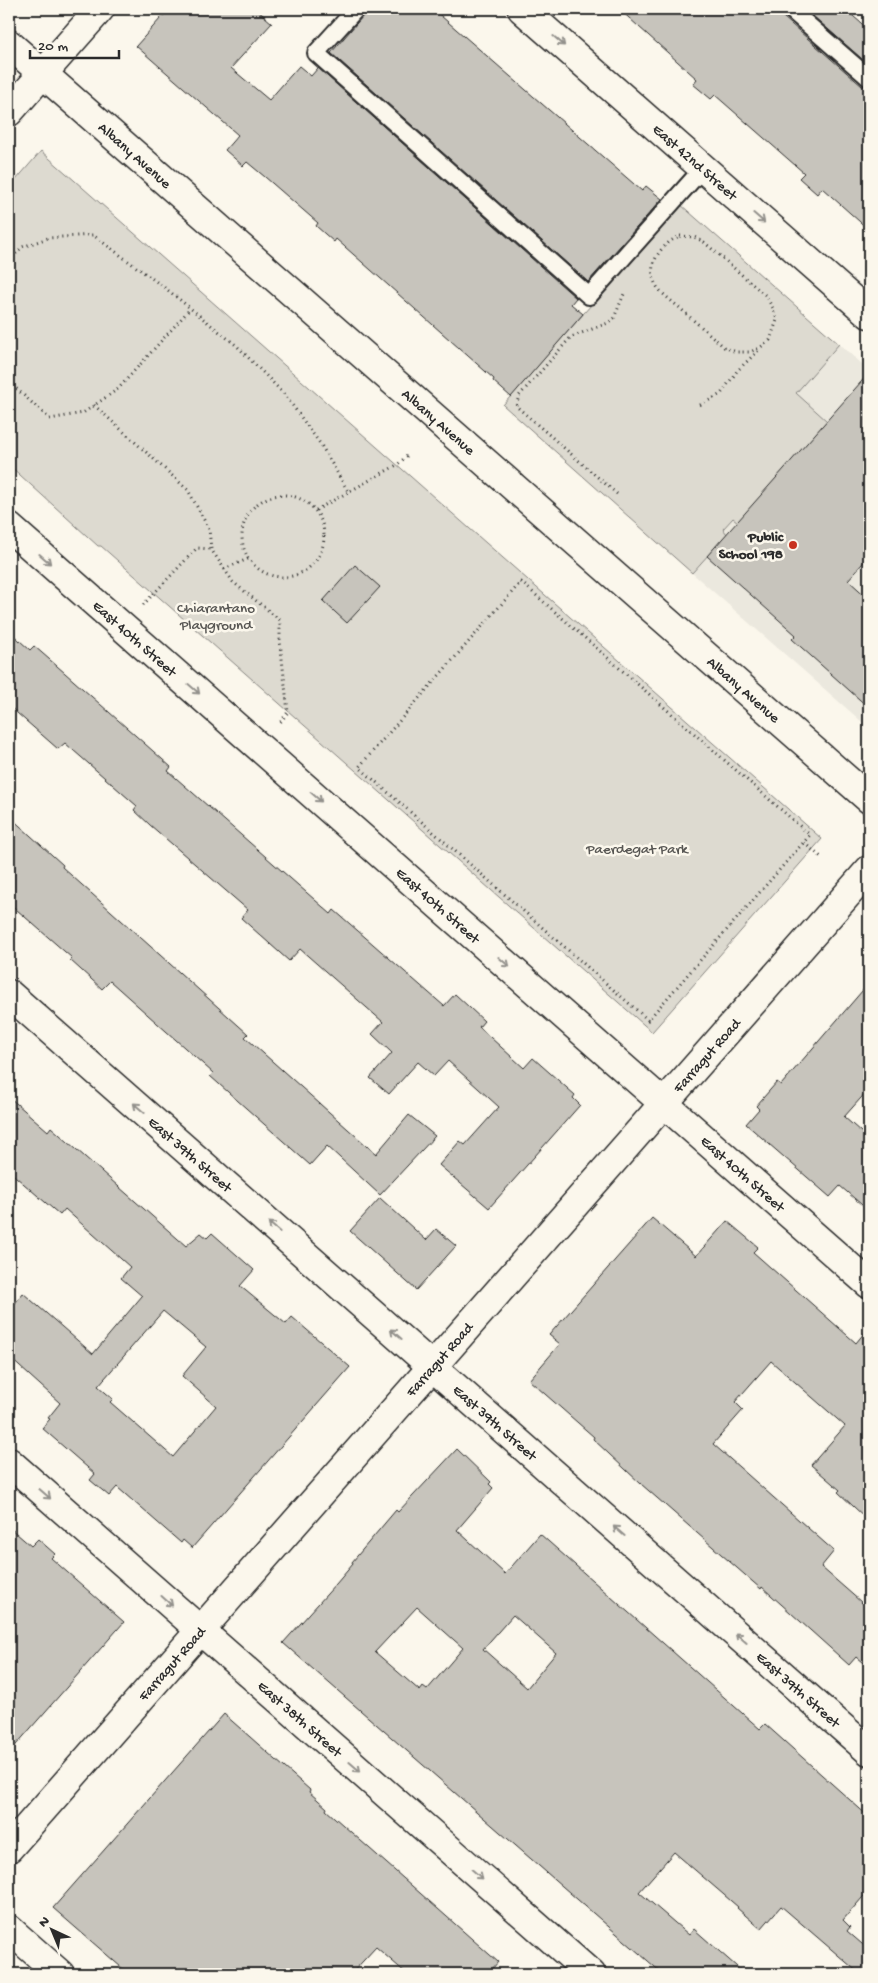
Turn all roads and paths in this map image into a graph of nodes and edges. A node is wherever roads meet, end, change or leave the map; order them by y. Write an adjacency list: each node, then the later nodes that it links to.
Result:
1 (100, 9): 6 (street)
2 (356, 9): 9 (lane)
3 (522, 9): 9 (street, East 42nd Street, one-way to 9)
4 (790, 9): 7 (lane)
5 (9, 44): 6 (street, Albany Avenue)
6 (43, 74): 8 (street); 30 (street, Albany Avenue)
7 (869, 78)
8 (9, 112)
9 (703, 168): 15 (street, East 42nd Street, one-way to 15)
10 (662, 248): 12 (path); 16 (path); 16 (path)
11 (9, 261): 14 (path)
12 (648, 261)
13 (627, 285): 22 (path)
14 (190, 309): 18 (path); 21 (path)
15 (869, 314)
16 (761, 348): 19 (path)
17 (9, 382): 18 (path)
18 (94, 405): 25 (path)
19 (700, 405)
20 (409, 454): 21 (path)
21 (348, 492): 23 (path)
22 (617, 494)
23 (316, 510): 26 (path); 26 (path)
24 (9, 527): 35 (street, East 40th Street, one-way to 35)
25 (211, 549): 27 (path); 28 (path)
26 (248, 559): 27 (path)
27 (224, 569): 29 (path)
28 (143, 605)
29 (278, 724)
30 (869, 799)
31 (804, 843): 31 (path); 32 (path)
32 (821, 857)
33 (869, 870): 35 (street, Farragut Road)
34 (9, 994): 37 (street, East 39th Street, one-way to 34)
35 (664, 1103): 36 (street, East 40th Street); 37 (street, Farragut Road)
36 (869, 1284)
37 (433, 1366): 39 (street, Farragut Road); 40 (street, East 39th Street, one-way to 37)
38 (9, 1462): 39 (street, East 38th Street, one-way to 39)
39 (200, 1630): 41 (street, Farragut Road); 44 (street, East 38th Street, one-way to 44)
40 (869, 1751)
41 (9, 1848)
42 (9, 1929): 43 (street)
43 (60, 1974)
44 (591, 1974)

